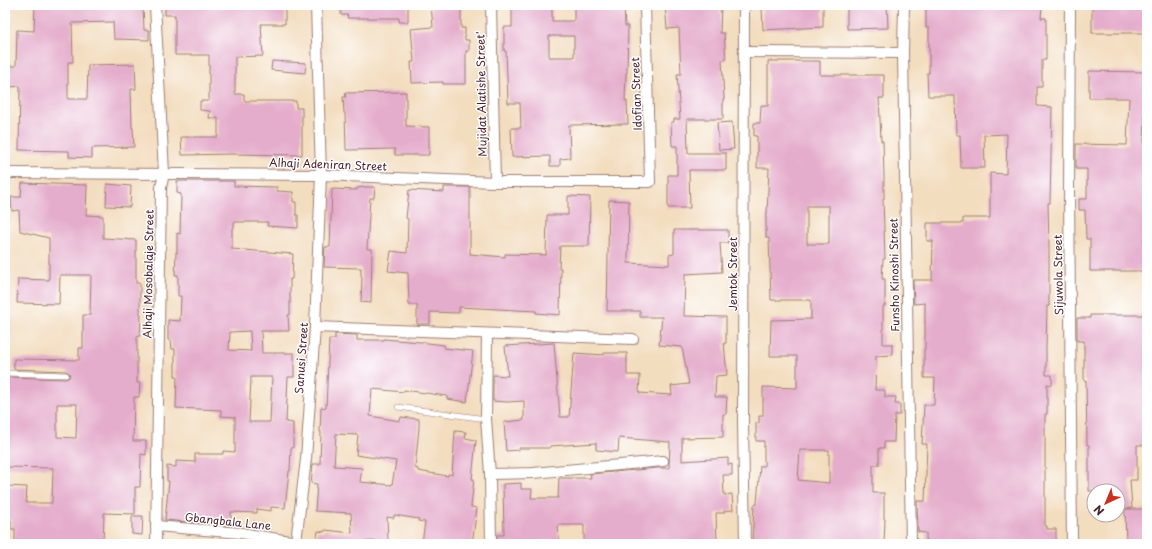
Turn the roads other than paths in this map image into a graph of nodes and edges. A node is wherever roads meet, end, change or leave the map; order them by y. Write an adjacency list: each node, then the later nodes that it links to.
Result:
1 (155, 5): 11 (street, Alhaji Mosobalaje Street)
2 (316, 5): 12 (street, Sanusi Street)
3 (492, 5): 13 (street, Mujidat Alatishe Street')
4 (645, 5): 14 (street, Idofian Street)
5 (744, 5): 8 (street, Jemtok Street)
6 (904, 5): 9 (street, Funsho Kinoshi Street)
7 (1070, 5): 30 (street, Sijuwola Street)
8 (745, 52): 9 (street); 28 (street, Jemtok Street)
9 (903, 53): 29 (street, Funsho Kinoshi Street)
10 (5, 173): 11 (street, Alhaji Adeniran Street)
11 (164, 173): 12 (street, Alhaji Adeniran Street); 24 (street, Alhaji Mosobalaje Street)
12 (321, 175): 13 (street, Alhaji Adeniran Street); 15 (street, Sanusi Street)
13 (495, 182): 14 (street, Alhaji Adeniran Street)
14 (650, 182)
15 (315, 327): 16 (street); 25 (street, Sanusi Street)
16 (487, 334): 17 (street); 21 (street)
17 (633, 339)
18 (5, 373): 19 (lane)
19 (66, 375)
20 (398, 407): 21 (lane)
21 (486, 419): 23 (street)
22 (663, 462): 23 (street)
23 (490, 474): 27 (street)
24 (156, 526): 25 (street, Gbangbala Lane); 26 (street, Alhaji Mosobalaje Street)
25 (296, 542)
26 (156, 544)
27 (491, 544)
28 (744, 544)
29 (911, 544)
30 (1072, 544)

